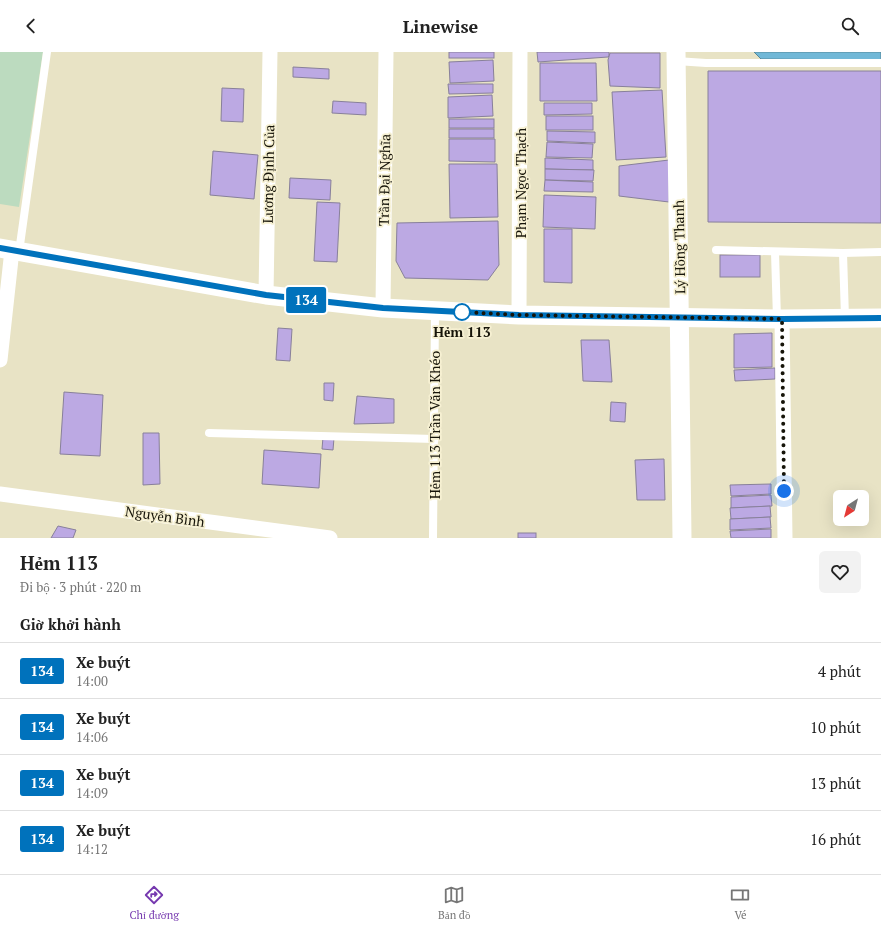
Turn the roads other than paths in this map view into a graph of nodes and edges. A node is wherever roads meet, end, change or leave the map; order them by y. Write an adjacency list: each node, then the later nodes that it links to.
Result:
1 (47, 52): 7 (lane)
2 (270, 52): 12 (street, Lương Định Của)
3 (386, 52): 13 (street, Trần Đại Nghĩa)
4 (520, 52): 15 (street, Phạm Ngọc Thạch)
5 (676, 57): 6 (lane); 16 (street, Lý Hồng Thanh)
6 (881, 64)
7 (10, 250): 12 (street); 20 (street)
8 (716, 250): 9 (lane)
9 (775, 252): 11 (lane); 19 (lane)
10 (881, 252): 11 (lane)
11 (843, 253): 17 (lane)
12 (266, 295): 13 (street)
13 (383, 308): 14 (street)
14 (435, 311): 15 (street); 22 (lane, Hẻm 113 Trần Văn Khéo)
15 (519, 315): 16 (street)
16 (680, 317): 19 (street); 27 (street, Lý Hồng Thanh)
17 (845, 318): 18 (street); 19 (street)
18 (881, 318)
19 (779, 319): 28 (street)
20 (0, 360)
21 (209, 433): 22 (lane)
22 (435, 439): 26 (lane, Hẻm 113 Trần Văn Khéo)
23 (0, 494): 24 (street, Nguyễn Bình)
24 (266, 534): 25 (street, Nguyễn Bình)
25 (330, 538)
26 (433, 538)
27 (682, 538)
28 (785, 538)

